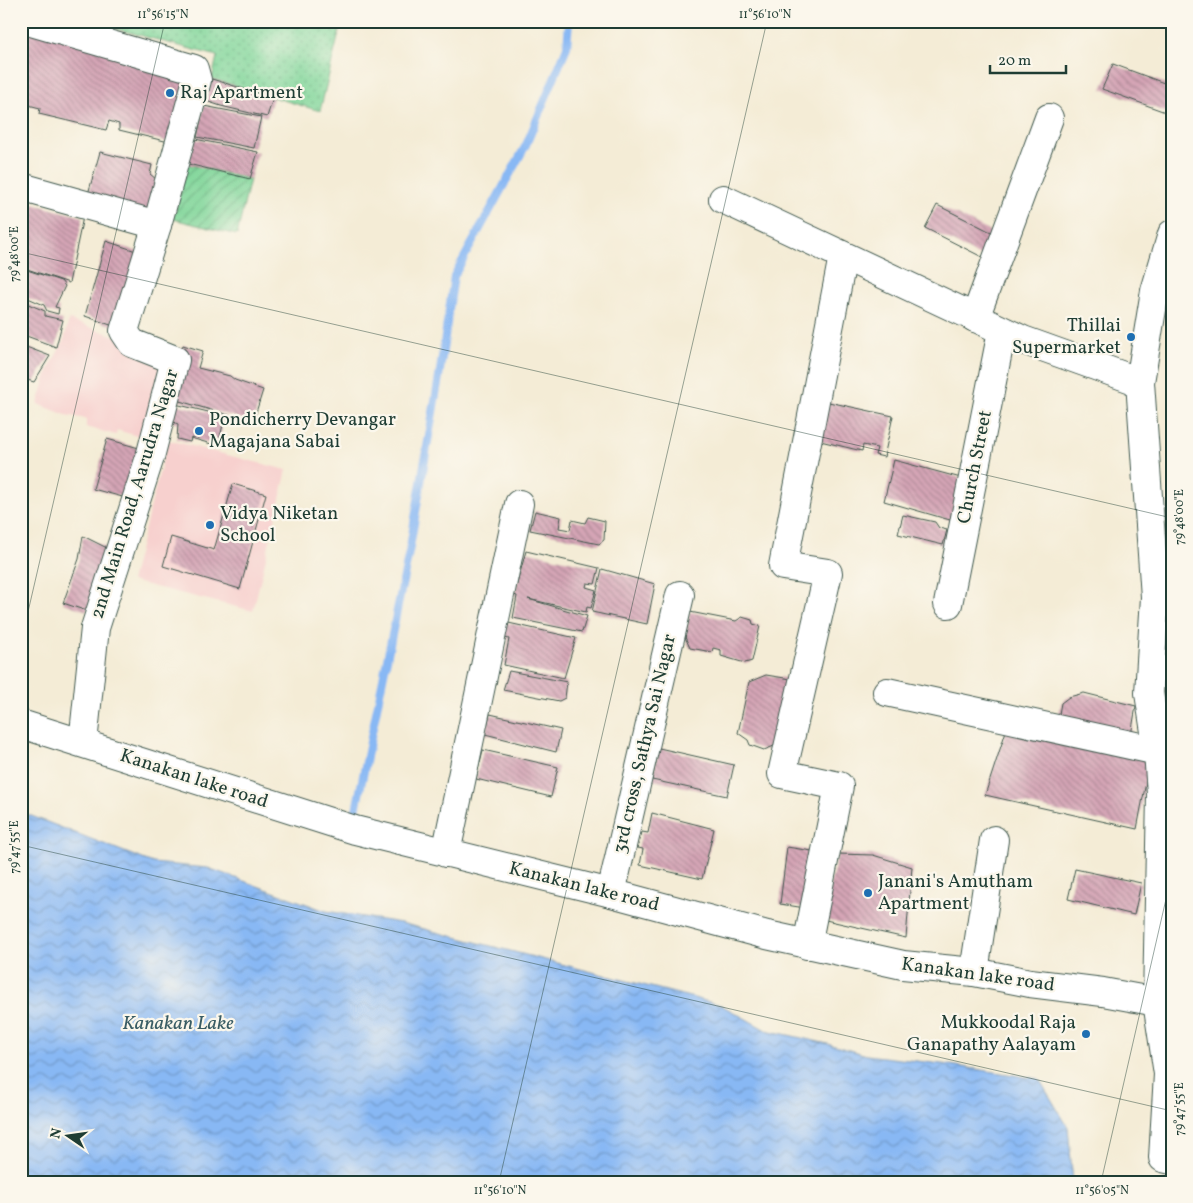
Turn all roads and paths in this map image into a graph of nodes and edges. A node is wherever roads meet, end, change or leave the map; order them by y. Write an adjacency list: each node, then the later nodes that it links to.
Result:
1 (28, 21): 5 (street, 2nd Main Road, Aarudra Nagar)
2 (1049, 118): 8 (street)
3 (21, 187): 5 (street)
4 (723, 199): 7 (street)
5 (157, 225): 16 (street, 2nd Main Road, Aarudra Nagar)
6 (1172, 234): 10 (street)
7 (843, 256): 8 (street); 22 (street)
8 (975, 318): 9 (street)
9 (1002, 331): 10 (street); 13 (street, Church Street)
10 (1140, 382): 17 (street)
11 (519, 504): 20 (street)
12 (680, 595): 21 (street, 3rd cross, Sathya Sai Nagar)
13 (948, 604)
14 (887, 692): 17 (street)
15 (21, 724): 16 (street, Kanakan lake road)
16 (83, 743): 20 (street, Kanakan lake road)
17 (1158, 751): 18 (street)
18 (1166, 796): 24 (street)
19 (994, 840): 23 (street)
20 (446, 853): 21 (street, Kanakan lake road)
21 (611, 892): 22 (street, Kanakan lake road)
22 (807, 945): 23 (street, Kanakan lake road)
23 (974, 972): 24 (street, Kanakan lake road)
24 (1157, 1002): 25 (street)
25 (1165, 1167)

